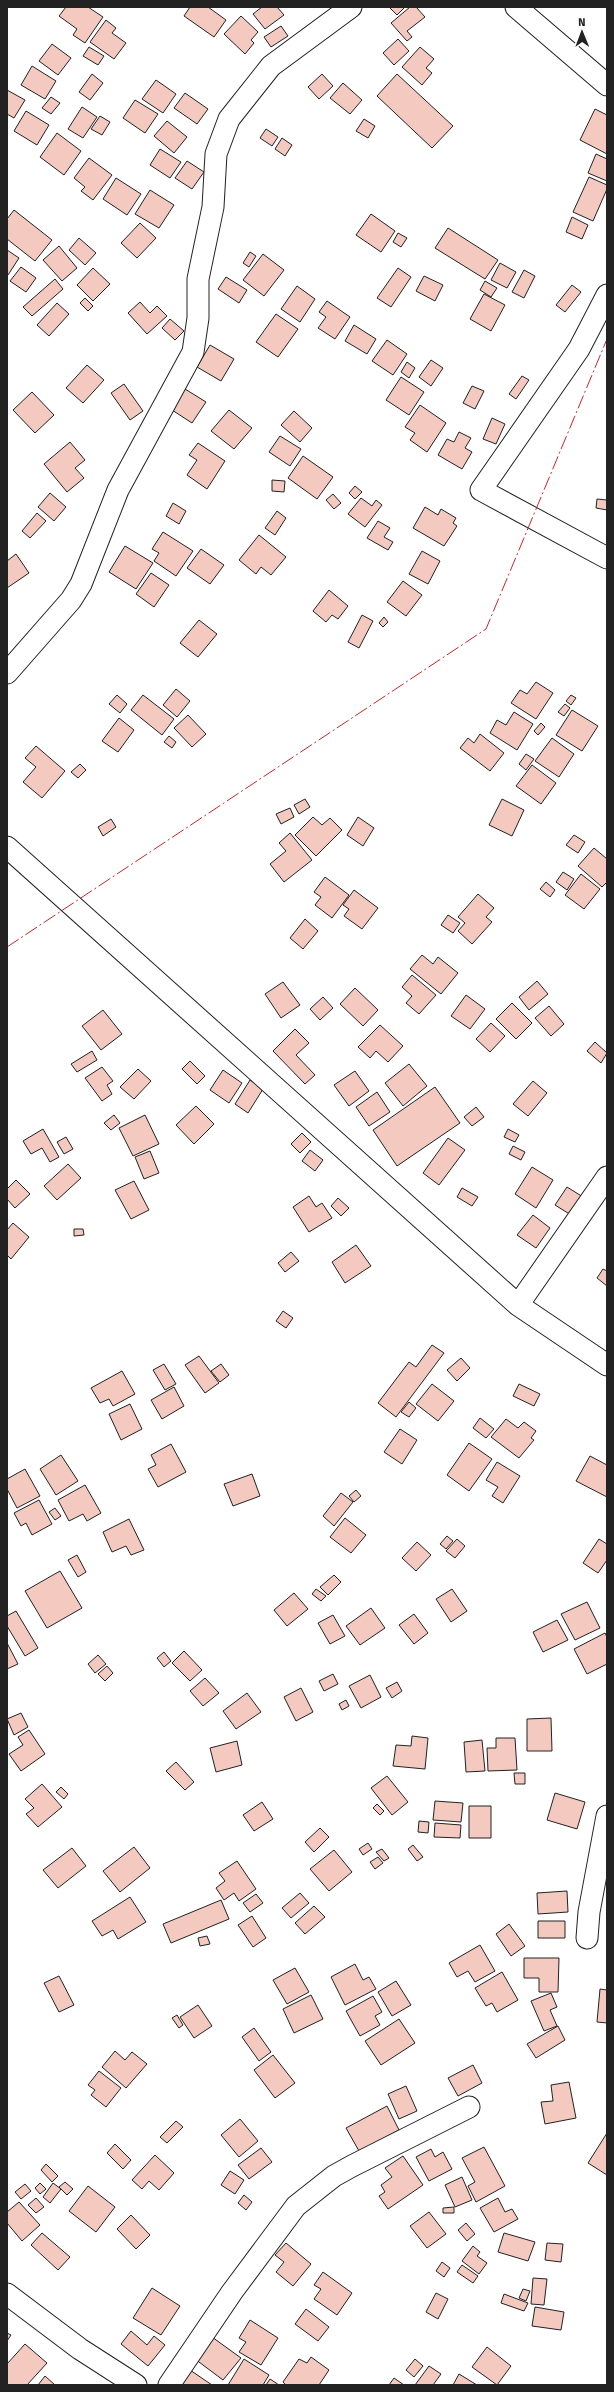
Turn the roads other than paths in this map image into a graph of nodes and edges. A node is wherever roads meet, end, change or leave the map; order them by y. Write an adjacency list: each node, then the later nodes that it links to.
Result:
1 (351, 7): 6 (street)
2 (516, 7): 3 (street)
3 (607, 85)
4 (607, 295): 5 (street)
5 (607, 558)
6 (10, 661)
7 (7, 847): 9 (street)
8 (607, 1177): 9 (street)
9 (518, 1305): 10 (street)
10 (607, 1365)
11 (607, 1816): 12 (street)
12 (587, 1938)
13 (469, 2107): 16 (street)
14 (7, 2294): 15 (street)
15 (134, 2385)
16 (169, 2385)

